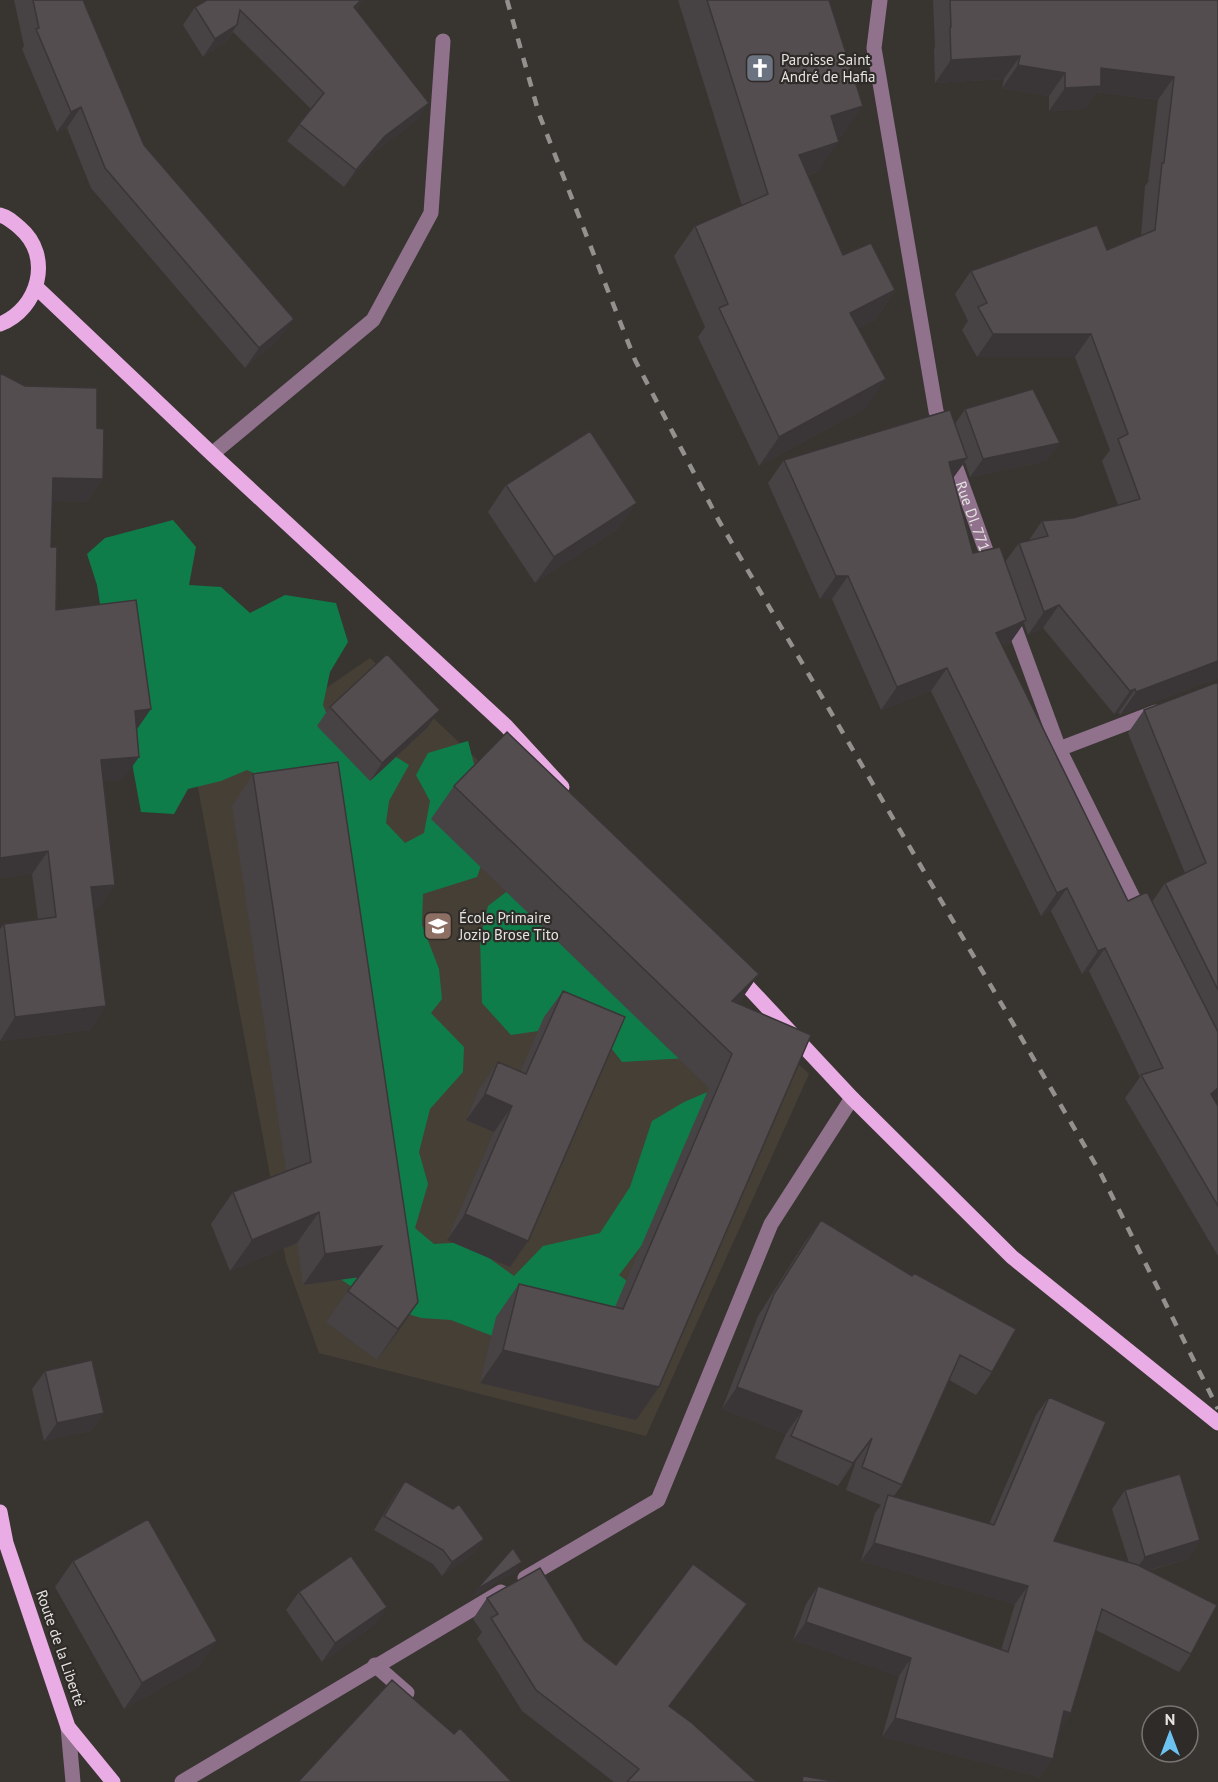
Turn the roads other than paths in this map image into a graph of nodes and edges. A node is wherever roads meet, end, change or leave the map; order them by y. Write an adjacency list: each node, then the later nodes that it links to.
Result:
1 (880, 0): 7 (street, Rue DI. 771)
2 (443, 41): 6 (street)
3 (0, 215): 4 (main road)
4 (36, 287): 5 (main road); 6 (main road)
5 (0, 324)
6 (212, 454): 11 (main road)
7 (997, 580)
8 (1005, 602): 10 (street)
9 (1165, 708): 10 (street)
10 (1059, 749): 12 (street)
11 (570, 795)
12 (1149, 930)
13 (723, 960): 14 (main road)
14 (852, 1098): 15 (main road); 17 (street)
15 (1218, 1423)
16 (0, 1512): 19 (main road, Route de la Liberté)
17 (375, 1665): 18 (street); 22 (street)
18 (419, 1704)
19 (68, 1727): 20 (street); 21 (main road, Route de la Liberté)
20 (73, 1782)
21 (113, 1782)
22 (182, 1782)

